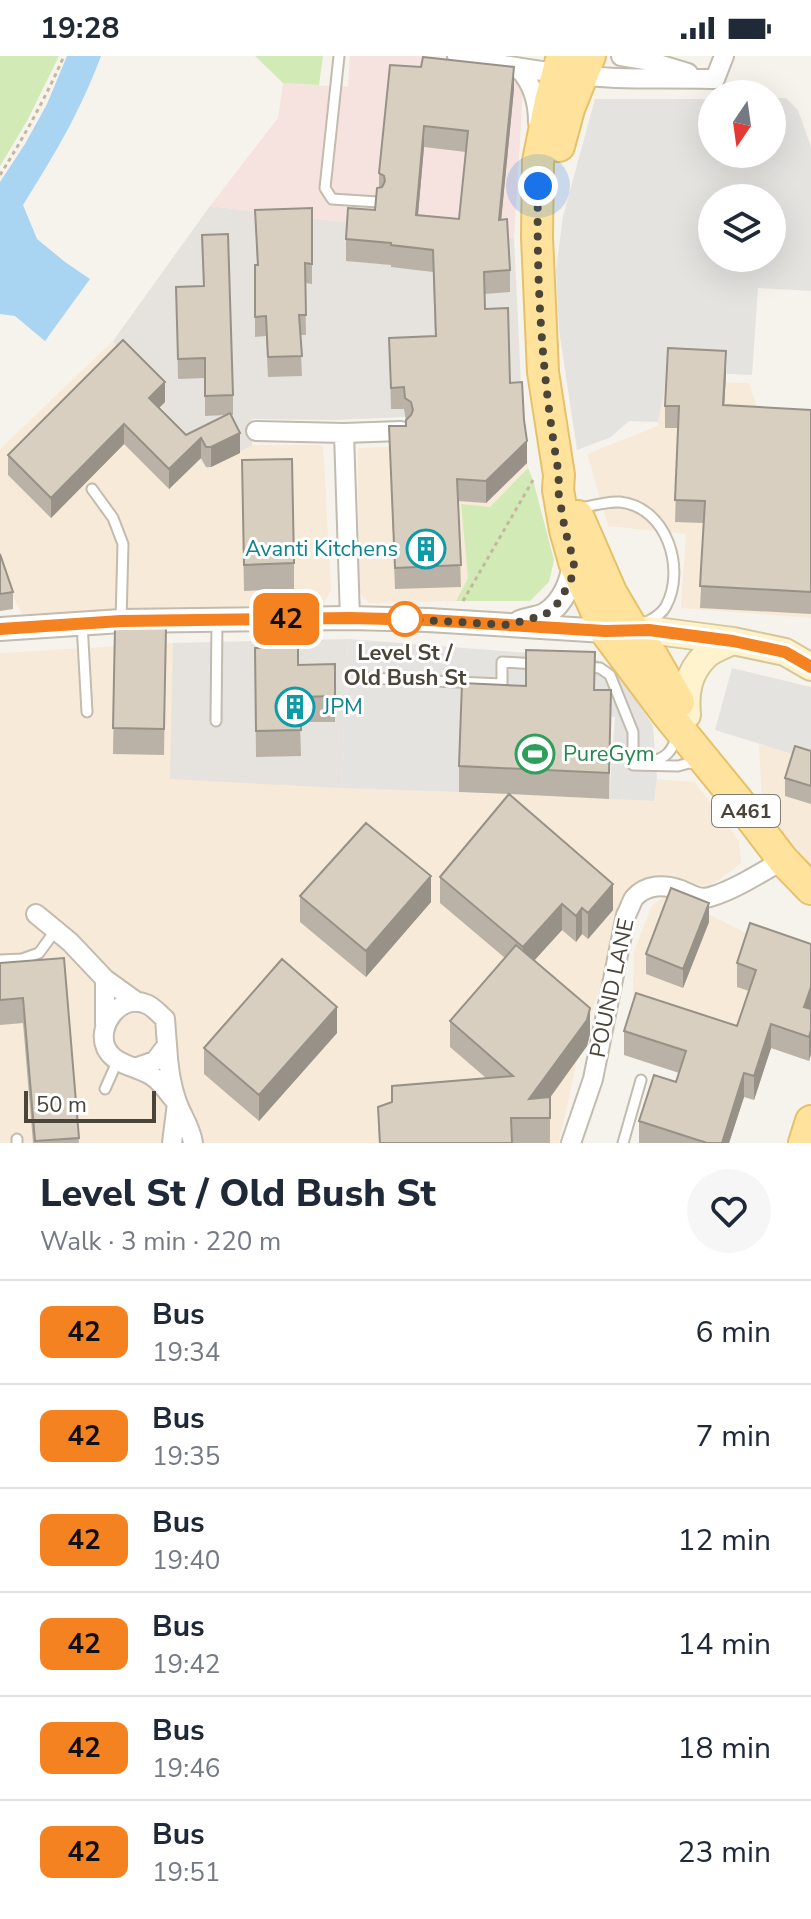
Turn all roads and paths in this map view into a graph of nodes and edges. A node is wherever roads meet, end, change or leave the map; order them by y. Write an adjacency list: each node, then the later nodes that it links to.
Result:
1 (64, 56): 11 (path)
2 (339, 56): 12 (lane)
3 (457, 56): 8 (street)
4 (621, 56): 6 (street)
5 (724, 56): 9 (street)
6 (643, 58): 9 (street)
7 (572, 63): 8 (street); 9 (street); 10 (main road, A461); 13 (main road, A461)
8 (519, 69): 10 (street)
9 (706, 78)
10 (538, 161): 13 (main road, A461)
11 (0, 175)
12 (378, 202)
13 (537, 237): 17 (main road, A461)
14 (256, 431): 16 (street)
15 (401, 431): 16 (street)
16 (344, 433): 22 (street)
17 (547, 473): 19 (main road, A461); 21 (path)
18 (92, 489): 23 (lane)
19 (569, 511): 20 (main road, A461); 28 (main road, A461); 28 (lane)
20 (574, 562): 26 (street); 28 (main road, A461)
21 (462, 601)
22 (350, 618): 24 (street); 26 (street)
23 (121, 621): 24 (street); 25 (street)
24 (217, 621): 38 (lane)
25 (82, 623): 27 (street); 36 (lane)
26 (508, 625): 28 (street)
27 (0, 629)
28 (620, 631): 29 (main road); 37 (main road, A461)
29 (733, 641): 31 (main road); 37 (main road)
30 (811, 649): 31 (main road)
31 (785, 652): 34 (main road)
32 (549, 664): 35 (lane)
33 (580, 666): 40 (lane)
34 (811, 667)
35 (366, 678)
36 (87, 712)
37 (681, 720): 39 (main road, A461); 40 (lane)
38 (216, 721)
39 (707, 764): 40 (lane); 41 (main road, A461)
40 (633, 765)
41 (783, 860): 42 (main road, A461); 43 (main road); 58 (street, POUND LANE)
42 (811, 889)
43 (811, 903)
44 (36, 914): 45 (street)
45 (55, 931): 46 (lane); 47 (street)
46 (0, 960)
47 (105, 979): 48 (street); 49 (street)
48 (137, 1002): 49 (street); 50 (street)
49 (105, 1024): 51 (street)
50 (167, 1045): 51 (street); 54 (street)
51 (126, 1065): 53 (lane); 54 (street)
52 (641, 1080): 59 (lane)
53 (105, 1089)
54 (177, 1103): 56 (street); 57 (street)
55 (811, 1121): 60 (main road)
56 (194, 1140)
57 (172, 1143)
58 (571, 1143)
59 (623, 1143)
60 (804, 1143)

